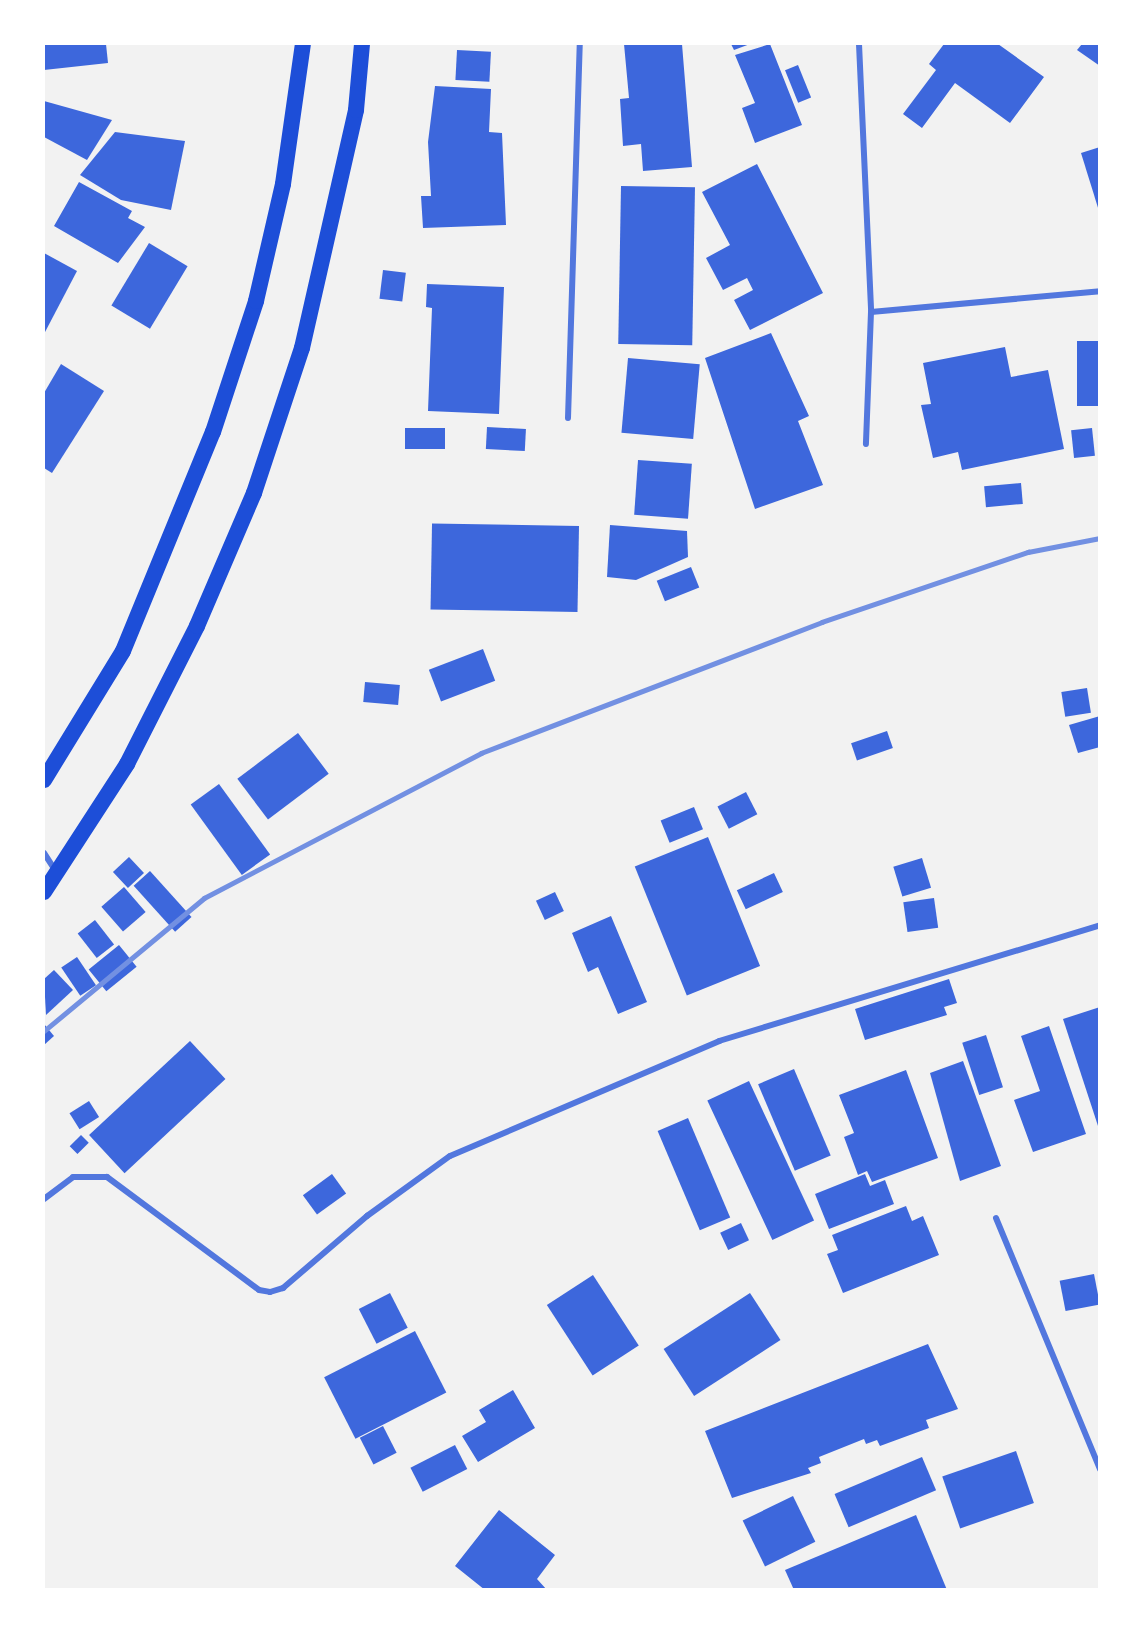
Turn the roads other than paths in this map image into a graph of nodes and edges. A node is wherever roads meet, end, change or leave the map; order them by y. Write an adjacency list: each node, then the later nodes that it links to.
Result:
1 (303, 44): 9 (highway)
2 (362, 44): 11 (highway)
3 (580, 44): 7 (street)
4 (859, 44): 6 (street)
5 (1100, 291): 6 (street)
6 (870, 312): 8 (street)
7 (568, 418)
8 (866, 444)
9 (44, 780)
10 (44, 853): 11 (street)
11 (57, 873): 12 (highway)
12 (44, 892)
13 (1100, 925): 14 (street)
14 (44, 1199)
15 (996, 1218): 16 (street)
16 (1100, 1469)

